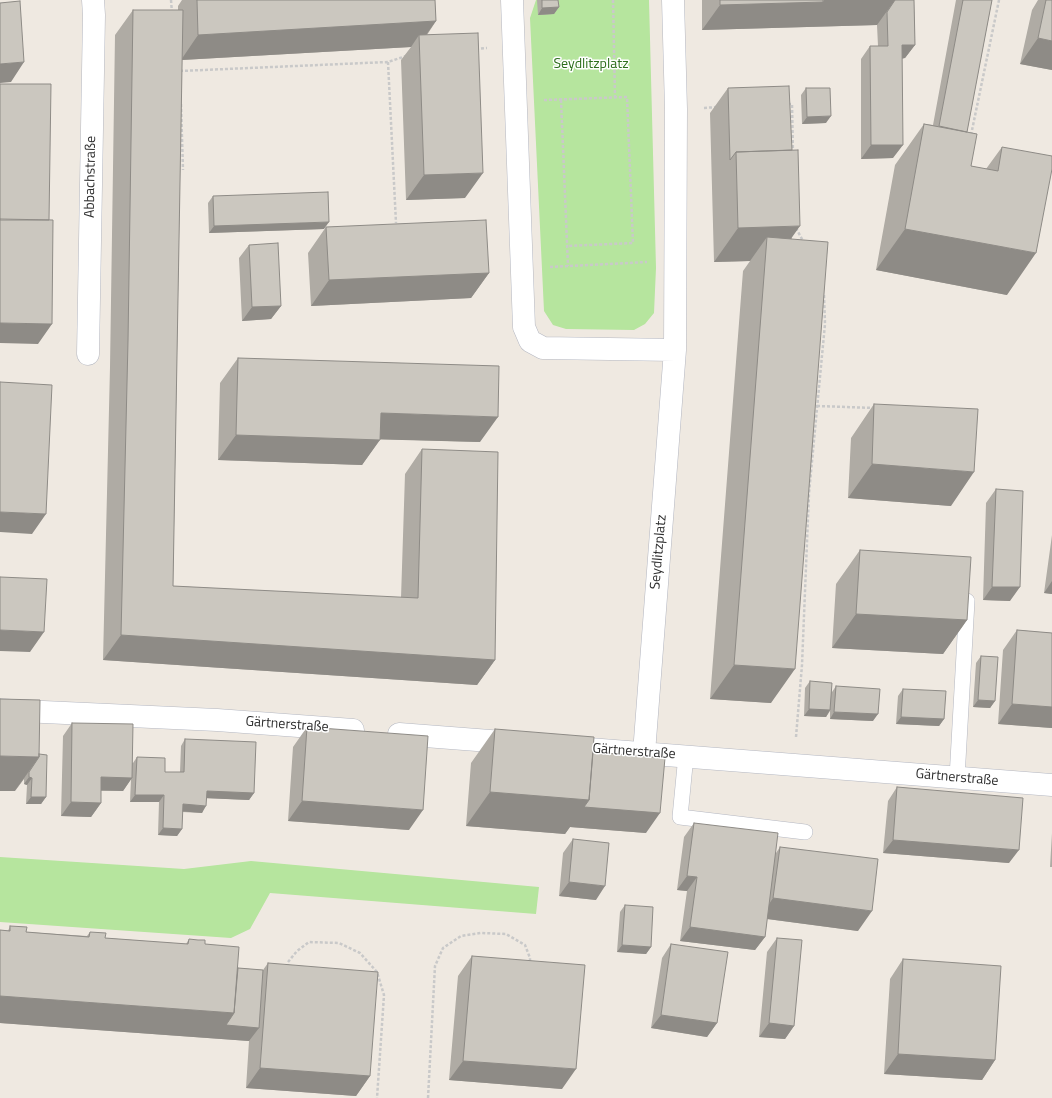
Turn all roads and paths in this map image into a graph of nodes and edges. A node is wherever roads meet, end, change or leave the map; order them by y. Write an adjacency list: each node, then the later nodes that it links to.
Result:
1 (93, 0): 34 (street, Abbachstraße)
2 (171, 0): 7 (path)
3 (512, 0): 15 (street)
4 (613, 0): 13 (path)
5 (673, 0): 19 (street, Seydlitzplatz)
6 (999, 0): 20 (path)
7 (172, 15)
8 (490, 48): 9 (path)
9 (474, 49)
10 (413, 54): 11 (path)
11 (388, 62): 12 (path); 23 (path)
12 (177, 65)
13 (615, 98): 14 (path); 25 (path)
14 (561, 100): 15 (path); 25 (path)
15 (516, 101): 29 (street)
16 (181, 102): 22 (path)
17 (785, 104): 21 (path)
18 (718, 107): 19 (path)
19 (676, 109): 27 (street, Seydlitzplatz)
20 (970, 140)
21 (793, 158)
22 (183, 170)
23 (396, 223)
24 (795, 227): 26 (path)
25 (568, 246): 28 (path)
26 (805, 246)
27 (676, 261): 28 (path); 33 (street, Seydlitzplatz)
28 (568, 266): 29 (path)
29 (523, 268): 33 (street)
30 (823, 293): 32 (path)
31 (819, 323): 32 (path)
32 (826, 324): 35 (path)
33 (675, 350): 47 (street, Seydlitzplatz)
34 (88, 354)
35 (817, 406): 36 (path); 38 (path)
36 (880, 408)
37 (809, 419): 38 (path)
38 (816, 420): 40 (path)
39 (802, 493): 40 (path)
40 (809, 493): 42 (path)
41 (800, 565): 42 (path)
42 (806, 566): 45 (path)
43 (968, 591): 50 (lane)
44 (795, 664): 45 (path)
45 (802, 665): 49 (path)
46 (0, 710): 47 (street, Gärtnerstraße)
47 (644, 753): 48 (street, Gärtnerstraße)
48 (686, 755): 49 (street, Gärtnerstraße); 52 (lane)
49 (793, 764): 50 (street, Gärtnerstraße)
50 (957, 778): 51 (street, Gärtnerstraße)
51 (1052, 785)
52 (805, 832)
53 (530, 969): 56 (path)
54 (288, 972): 55 (path)
55 (377, 1098)
56 (428, 1098)

